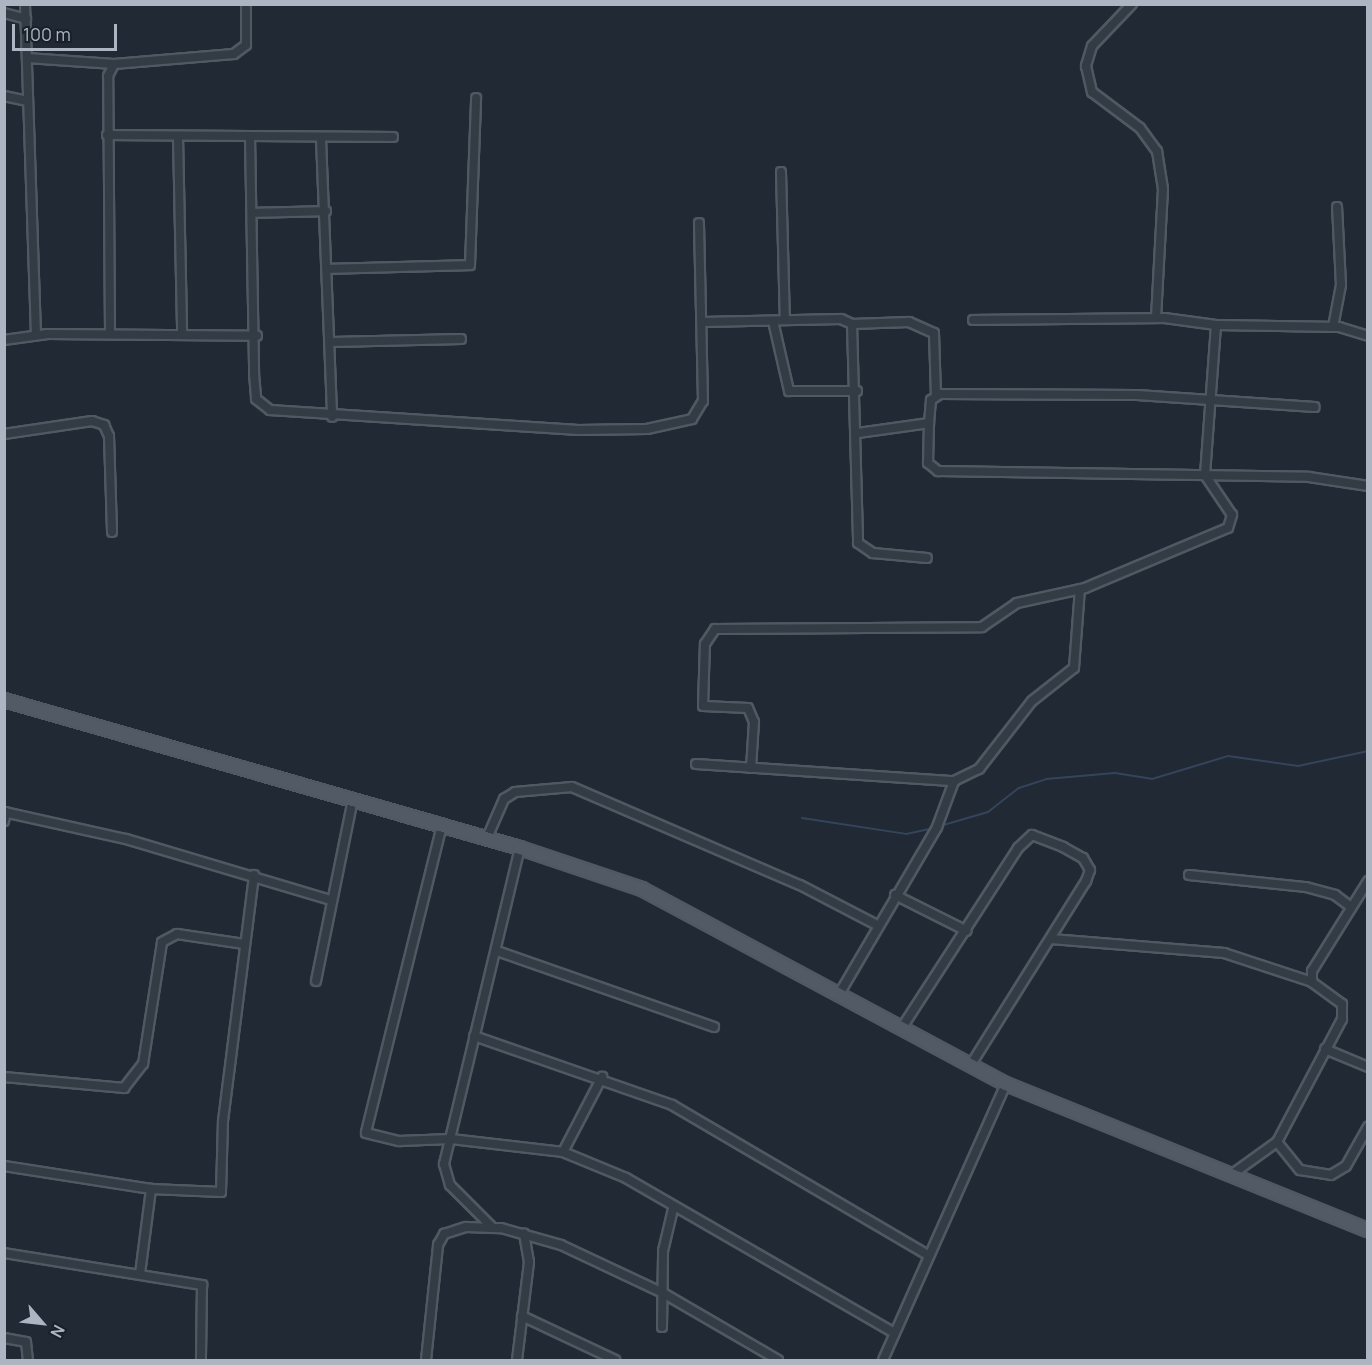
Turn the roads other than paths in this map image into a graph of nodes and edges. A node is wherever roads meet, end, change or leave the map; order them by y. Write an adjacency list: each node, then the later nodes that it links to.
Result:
1 (25, 4): 5 (street)
2 (246, 4): 7 (street)
3 (1132, 4): 22 (street)
4 (4, 14): 5 (street)
5 (26, 19): 6 (street)
6 (27, 58): 7 (street); 10 (street)
7 (114, 64): 11 (street)
8 (4, 96): 10 (street)
9 (476, 98): 21 (street)
10 (27, 100): 32 (street)
11 (107, 135): 12 (street); 30 (street)
12 (178, 136): 13 (street); 31 (street)
13 (250, 136): 15 (street); 19 (street)
14 (393, 137): 15 (street)
15 (321, 139): 18 (street)
16 (781, 172): 23 (street)
17 (1337, 207): 29 (street)
18 (326, 211): 19 (street); 21 (street)
19 (252, 213): 33 (street)
20 (699, 223): 26 (street)
21 (328, 269): 37 (street)
22 (1156, 318): 24 (street); 28 (street)
23 (786, 320): 25 (street); 27 (street)
24 (973, 320)
25 (773, 321): 26 (street); 38 (street)
26 (703, 322): 42 (street)
27 (852, 324): 38 (street); 39 (street)
28 (1216, 325): 29 (street); 40 (street)
29 (1333, 327): 34 (street)
30 (110, 333): 31 (street); 32 (street)
31 (182, 334): 33 (street)
32 (36, 335): 36 (street)
33 (257, 336): 42 (street)
34 (1368, 336)
35 (461, 339): 37 (street)
36 (4, 340)
37 (332, 342): 42 (street)
38 (857, 391): 44 (street)
39 (936, 395): 40 (street); 43 (street)
40 (1212, 399): 41 (street); 46 (street)
41 (1315, 407)
42 (332, 417)
43 (929, 423): 44 (street); 46 (street)
44 (858, 433): 49 (street)
45 (4, 434): 48 (street)
46 (1205, 475): 47 (street); 50 (street)
47 (1368, 486)
48 (112, 532)
49 (927, 558)
50 (1080, 590): 53 (street); 54 (street)
51 (4, 700): 55 (main road)
52 (696, 764): 53 (street)
53 (751, 768): 54 (street)
54 (954, 782): 64 (street)
55 (353, 799): 58 (main road); 65 (street)
56 (5, 812): 57 (street); 61 (street)
57 (4, 821)
58 (442, 825): 59 (main road); 85 (street)
59 (487, 838): 60 (main road); 67 (street)
60 (520, 848): 71 (street); 74 (main road)
61 (254, 875): 65 (street); 70 (street)
62 (1189, 875): 66 (street)
63 (1368, 881): 66 (street)
64 (895, 895): 67 (street); 68 (street)
65 (330, 900): 72 (street)
66 (1351, 907): 73 (street)
67 (878, 925): 74 (street)
68 (967, 931): 69 (street); 76 (street)
69 (1051, 939): 73 (street); 79 (street)
70 (244, 944): 81 (street); 90 (street)
71 (497, 951): 75 (street); 77 (street)
72 (316, 981)
73 (1312, 982): 78 (street)
74 (838, 996): 76 (main road)
75 (714, 1027)
76 (902, 1029): 79 (main road)
77 (474, 1036): 82 (street); 85 (street)
78 (1325, 1049): 80 (street); 86 (street)
79 (970, 1066): 83 (main road)
80 (1368, 1067)
81 (4, 1077)
82 (602, 1077): 87 (street); 96 (street)
83 (1006, 1084): 89 (main road); 96 (street)
84 (1368, 1127): 86 (street)
85 (451, 1139): 87 (street); 92 (street)
86 (1277, 1142): 89 (street)
87 (563, 1152): 91 (street)
88 (4, 1166): 90 (street)
89 (1231, 1175): 93 (main road)
90 (151, 1189): 97 (street)
91 (674, 1209): 98 (street); 101 (street)
92 (493, 1228): 94 (street); 106 (street)
93 (1368, 1230)
94 (524, 1233): 98 (street); 99 (street)
95 (4, 1253): 97 (street)
96 (929, 1256): 101 (street)
97 (141, 1274): 105 (street)
98 (663, 1293): 100 (street); 108 (street)
99 (522, 1316): 103 (street); 107 (street)
100 (662, 1327)
101 (895, 1333): 109 (street)
102 (4, 1338): 104 (street)
103 (610, 1359)
104 (28, 1360)
105 (201, 1360)
106 (426, 1360)
107 (517, 1360)
108 (778, 1360)
109 (883, 1360)

